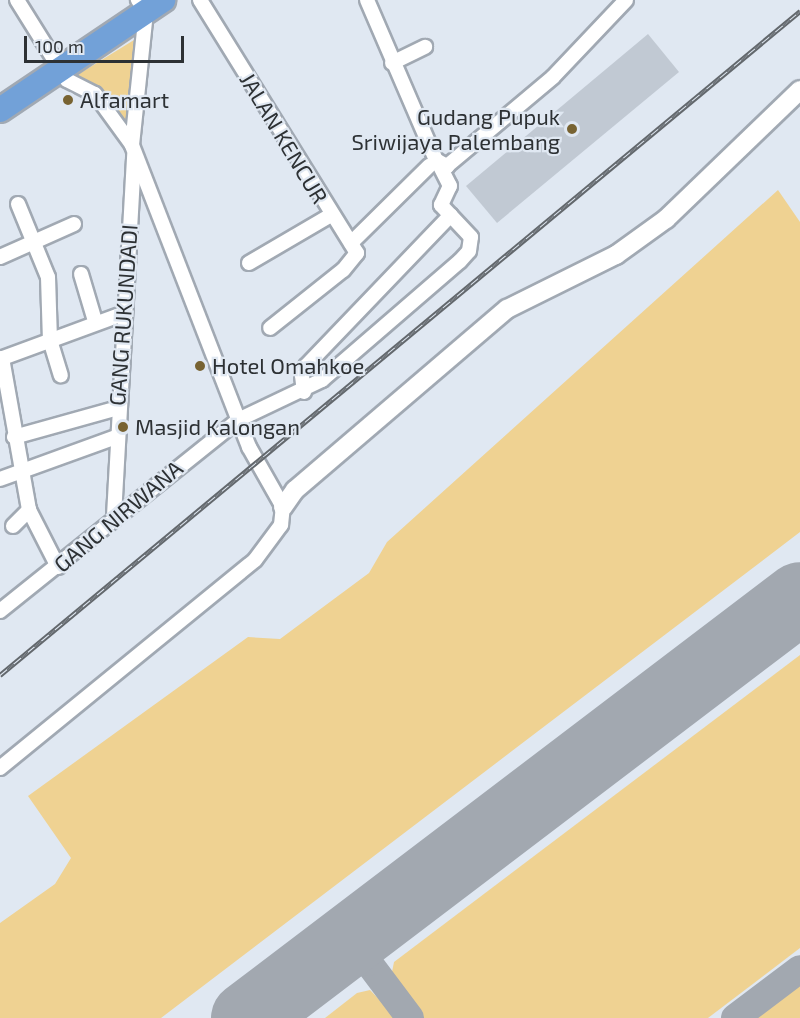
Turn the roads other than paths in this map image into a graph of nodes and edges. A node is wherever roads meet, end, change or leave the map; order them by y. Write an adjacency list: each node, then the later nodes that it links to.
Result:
1 (17, 0): 8 (street)
2 (200, 0): 15 (street, JALAN KENCUR)
3 (367, 0): 7 (street)
4 (624, 1): 13 (street)
5 (146, 3): 8 (highway); 12 (street, GANG RUKUNDADI)
6 (425, 46): 7 (street)
7 (392, 63): 13 (street)
8 (55, 64): 10 (highway); 11 (highway); 12 (street)
9 (800, 90): 36 (street)
10 (0, 92)
11 (0, 110)
12 (134, 148): 23 (street, GANG RUKUNDADI); 31 (street)
13 (438, 166): 16 (street); 19 (street)
14 (18, 204): 18 (street)
15 (331, 215): 19 (street, JALAN KENCUR); 21 (street)
16 (451, 215): 29 (street); 29 (street, GANG NIRWANA)
17 (74, 224): 18 (street)
18 (35, 242): 20 (street); 26 (street)
19 (351, 243): 25 (street)
20 (0, 257)
21 (249, 263)
22 (81, 274): 24 (street)
23 (122, 314): 24 (street); 30 (street, GANG RUKUNDADI)
24 (95, 321): 26 (street)
25 (270, 328)
26 (50, 340): 27 (street); 28 (street)
27 (1, 358): 32 (street)
28 (61, 375)
29 (304, 392): 31 (street, GANG NIRWANA)
30 (118, 408): 32 (street); 33 (street, GANG RUKUNDADI)
31 (238, 420): 36 (street); 38 (street, GANG NIRWANA)
32 (14, 437): 34 (street)
33 (116, 437): 34 (street); 38 (street, GANG RUKUNDADI)
34 (21, 471): 35 (street); 37 (street)
35 (0, 479)
36 (283, 507): 42 (street)
37 (29, 510): 39 (street); 40 (street)
38 (114, 516): 40 (street, GANG NIRWANA)
39 (13, 526)
40 (58, 567): 41 (street, GANG NIRWANA)
41 (0, 611)
42 (0, 768)

